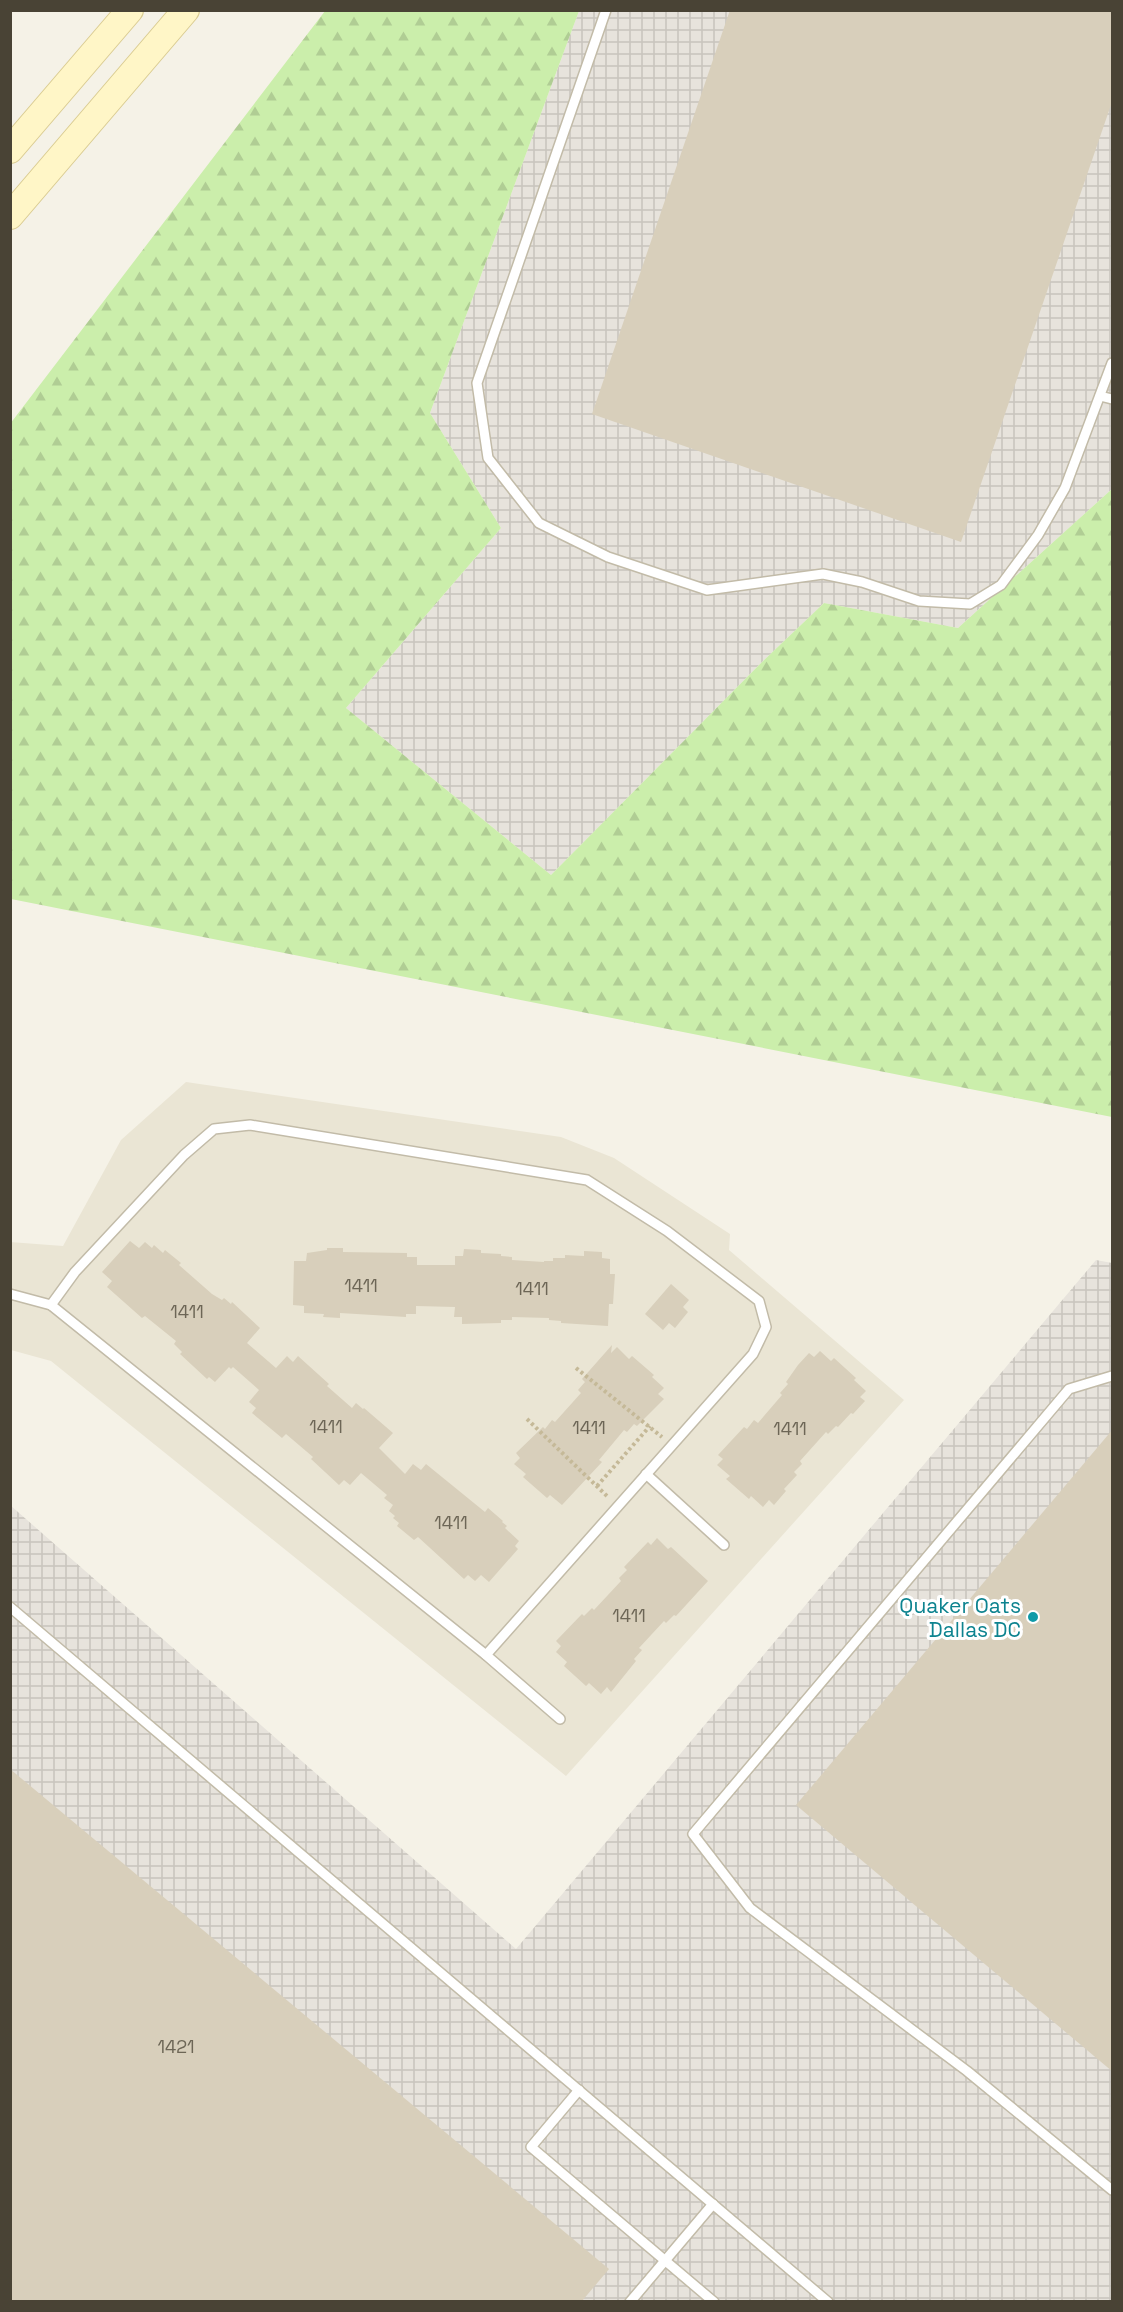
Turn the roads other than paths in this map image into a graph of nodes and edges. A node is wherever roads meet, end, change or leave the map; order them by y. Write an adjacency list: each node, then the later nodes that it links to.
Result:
1 (130, 10): 4 (main road)
2 (186, 10): 5 (main road)
3 (606, 10): 7 (lane)
4 (10, 150)
5 (10, 216)
6 (1113, 363): 7 (lane)
7 (1100, 396): 8 (lane)
8 (1113, 399)
9 (10, 1294): 10 (lane)
10 (51, 1305): 12 (lane); 15 (lane)
11 (1113, 1376): 18 (lane)
12 (646, 1474): 13 (lane); 15 (lane)
13 (724, 1545)
14 (10, 1607): 17 (lane)
15 (486, 1655): 16 (lane)
16 (560, 1719)
17 (579, 2090): 19 (lane); 20 (lane)
18 (1113, 2190)
19 (713, 2204): 20 (lane); 21 (lane)
20 (665, 2261): 22 (lane); 23 (lane)
21 (817, 2292): 24 (lane); 25 (lane)
22 (630, 2301)
23 (714, 2301)
24 (810, 2301)
25 (828, 2301)

